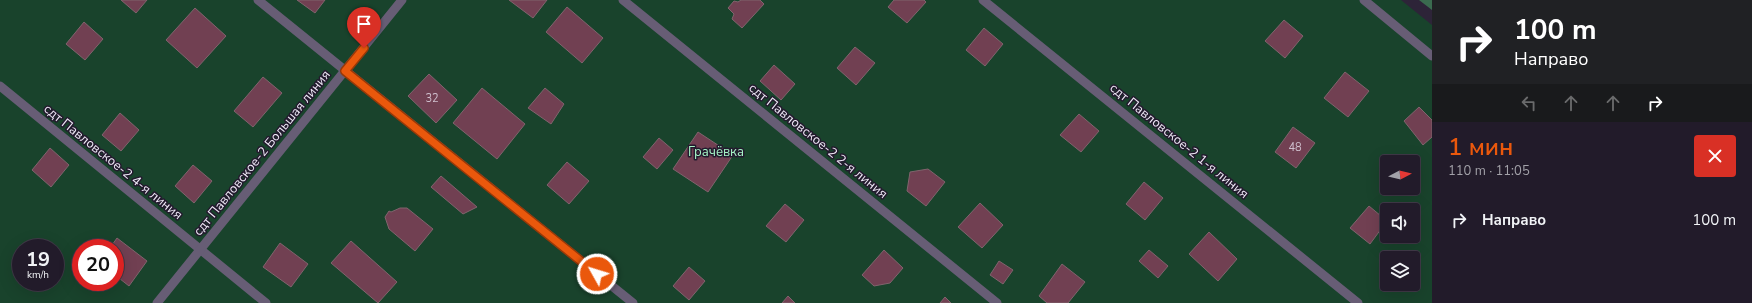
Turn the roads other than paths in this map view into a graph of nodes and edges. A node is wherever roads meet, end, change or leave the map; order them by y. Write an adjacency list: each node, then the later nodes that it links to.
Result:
1 (258, 0): 7 (lane)
2 (402, 0): 7 (lane, сдт Павловское-2 Большая линия)
3 (623, 0): 13 (lane, сдт Павловское-2 2-я линия)
4 (983, 0): 14 (lane, сдт Павловское-2 1-я линия)
5 (1364, 0): 6 (lane)
6 (1432, 56)
7 (345, 71): 9 (lane, сдт Павловское-2 Большая линия); 12 (lane)
8 (0, 86): 9 (lane, сдт Павловское-2 4-я линия)
9 (200, 249): 10 (lane, сдт Павловское-2 Большая линия); 11 (lane, сдт Павловское-2 4-я линия)
10 (157, 303)
11 (266, 303)
12 (633, 303)
13 (997, 303)
14 (1358, 303)

